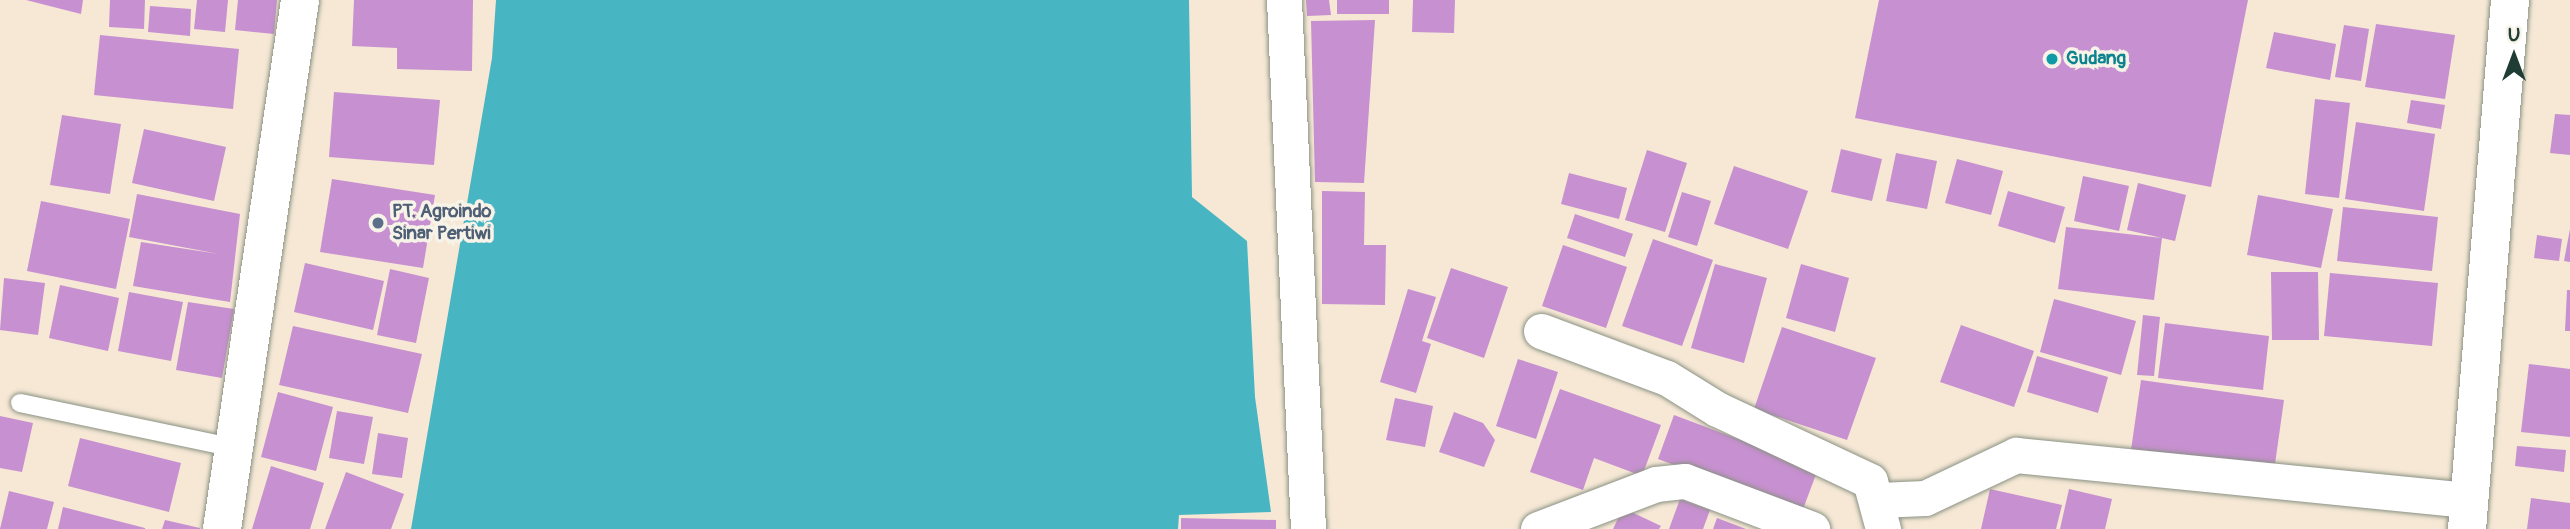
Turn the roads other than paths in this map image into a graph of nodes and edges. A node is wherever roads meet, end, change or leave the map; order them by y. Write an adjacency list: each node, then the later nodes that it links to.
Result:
1 (300, 0): 6 (highway)
2 (1284, 0): 10 (street)
3 (2510, 0): 7 (highway)
4 (1541, 331): 8 (street)
5 (20, 403): 6 (lane)
6 (235, 448): 9 (highway)
7 (2468, 514): 8 (street)
8 (1881, 515)
9 (222, 529)
10 (1308, 529)
11 (1538, 529): 12 (street)
12 (1812, 529)

